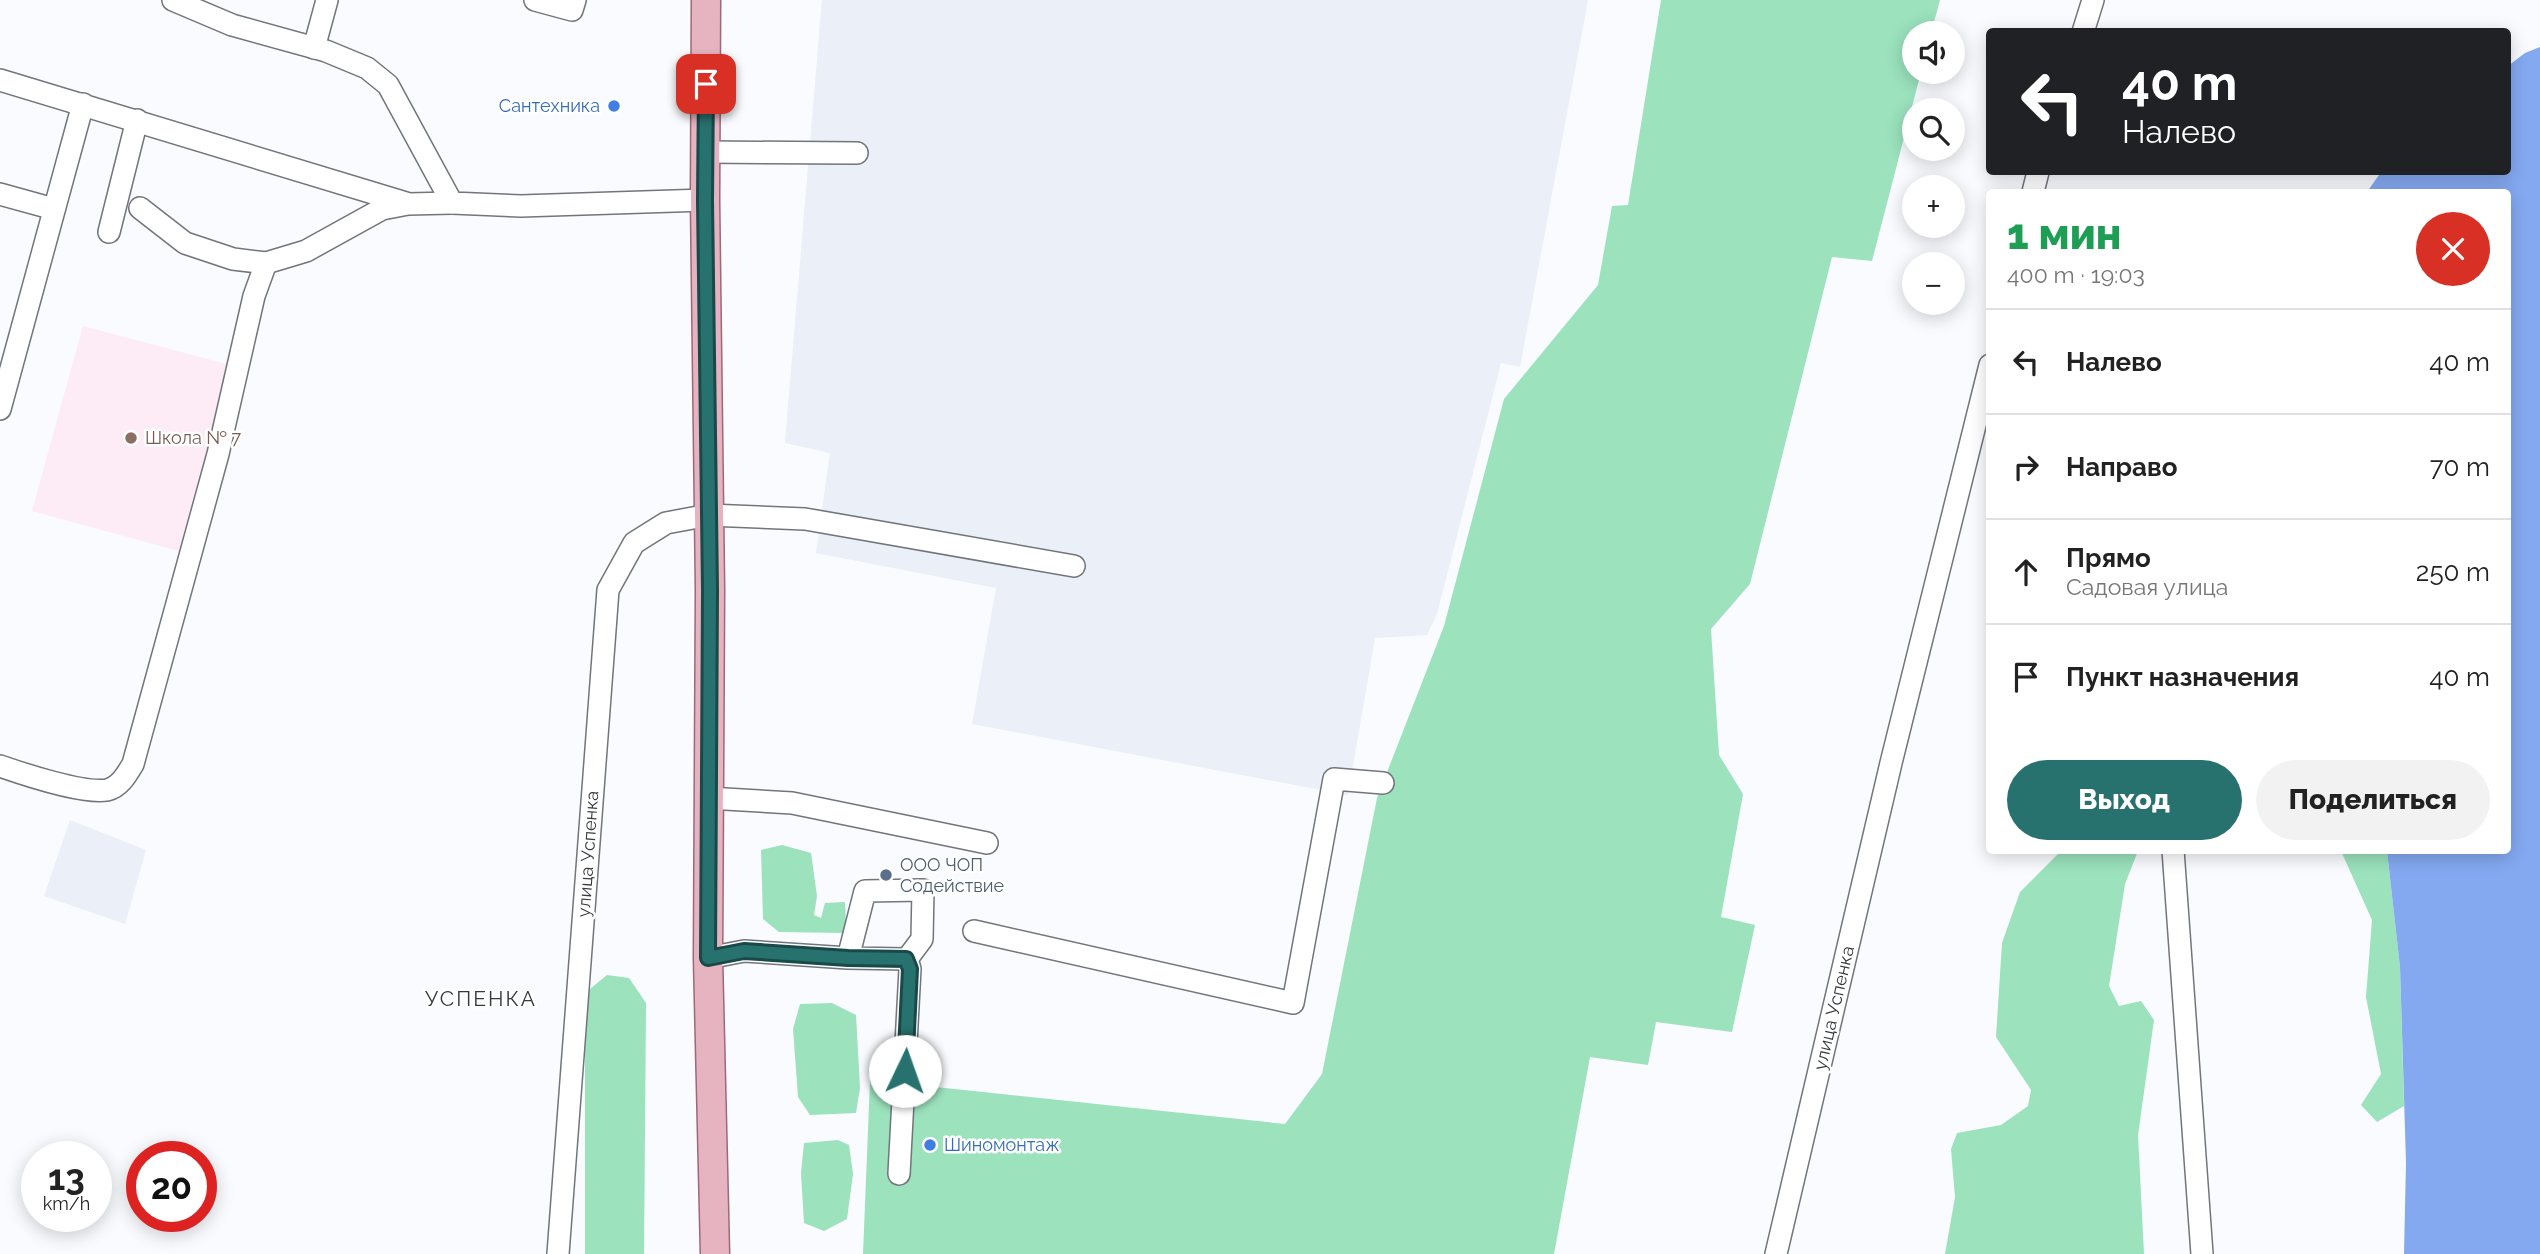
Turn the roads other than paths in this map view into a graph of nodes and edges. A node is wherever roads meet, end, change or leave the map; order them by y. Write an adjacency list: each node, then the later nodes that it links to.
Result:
1 (173, 0): 8 (street)
2 (327, 0): 8 (street)
3 (535, 0): 4 (street)
4 (575, 0)
5 (706, 0): 12 (main road)
6 (2093, 0): 7 (street)
7 (2084, 28)
8 (314, 48): 16 (street)
9 (0, 80): 10 (street)
10 (83, 104): 11 (street); 19 (street)
11 (137, 120): 17 (street); 20 (street)
12 (705, 152): 13 (street); 15 (main road)
13 (857, 153)
14 (0, 194): 19 (street)
15 (705, 200): 16 (street); 25 (main road)
16 (452, 203): 17 (street)
17 (408, 204): 21 (street)
18 (140, 208): 21 (street)
19 (54, 209): 22 (street)
20 (109, 232)
21 (266, 262): 27 (street)
22 (8, 346): 24 (street)
23 (1986, 381): 39 (street, улица Успенка)
24 (0, 410)
25 (709, 515): 26 (street, улица Успенка); 29 (main road); 37 (street, улица Успенка)
26 (1074, 566)
27 (0, 766)
28 (1383, 783): 32 (street)
29 (708, 798): 30 (street); 33 (main road)
30 (987, 843)
31 (2173, 854): 40 (street)
32 (974, 931)
33 (708, 958): 34 (street); 38 (main road)
34 (848, 958): 35 (street); 35 (street)
35 (906, 959): 36 (street)
36 (900, 1174)
37 (558, 1254)
38 (715, 1254)
39 (1776, 1254)
40 (2202, 1254)

